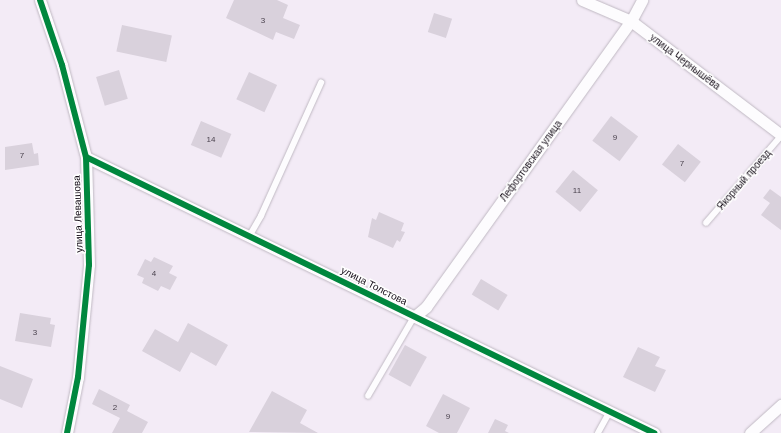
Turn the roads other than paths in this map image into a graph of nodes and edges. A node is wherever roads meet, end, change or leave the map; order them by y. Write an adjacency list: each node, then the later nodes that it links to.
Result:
1 (40, 0): 7 (street, улица Левашова)
2 (582, 0): 4 (street, улица Чернышёва)
3 (642, 0): 4 (street, Лефортовская улица)
4 (631, 21): 6 (street, улица Чернышёва); 10 (street, Лефортовская улица)
5 (322, 83): 9 (lane)
6 (781, 136): 8 (lane, Якорный проезд)
7 (86, 157): 9 (street, улица Толстова); 14 (street, улица Левашова)
8 (706, 223)
9 (250, 235): 10 (street, улица Толстова)
10 (414, 317): 11 (lane); 13 (street, улица Толстова)
11 (368, 396)
12 (781, 405): 17 (street)
13 (610, 411): 15 (lane); 16 (street, улица Толстова)
14 (67, 433)
15 (598, 433)
16 (654, 433)
17 (750, 433)

